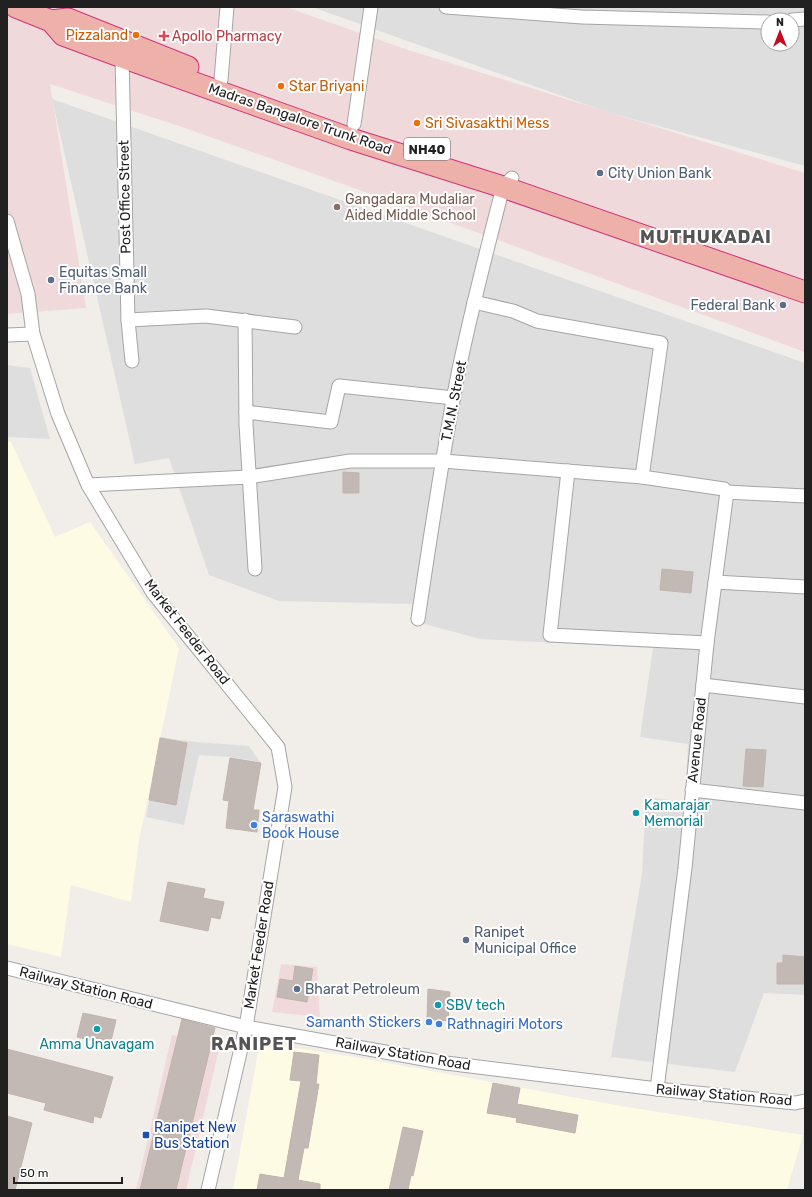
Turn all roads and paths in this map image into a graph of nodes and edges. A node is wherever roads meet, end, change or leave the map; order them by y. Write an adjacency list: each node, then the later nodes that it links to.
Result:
1 (16, 7): 5 (highway, Madras Bangalore Trunk Road / NH40)
2 (227, 7): 8 (street)
3 (371, 7): 9 (street)
4 (446, 7): 6 (street)
5 (52, 14): 7 (highway, Madras Bangalore Trunk Road / NH40); 8 (highway, Madras Bangalore Trunk Road / NH40)
6 (760, 22)
7 (122, 57): 8 (highway, Madras Bangalore Trunk Road / NH40); 16 (street, Post Office Street)
8 (219, 86): 9 (highway, Madras Bangalore Trunk Road / NH40); 10 (highway, Madras Bangalore Trunk Road / NH40)
9 (354, 124): 10 (highway, Madras Bangalore Trunk Road / NH40)
10 (388, 142): 11 (highway, Madras Bangalore Trunk Road / NH40)
11 (508, 182): 13 (highway, Madras Bangalore Trunk Road / NH40); 14 (highway, Madras Bangalore Trunk Road / NH40); 15 (street, T.M.N. Street)
12 (7, 221): 19 (street, Market Feeder Road)
13 (805, 278)
14 (805, 292)
15 (474, 302): 22 (street, T.M.N. Street); 27 (street)
16 (128, 320): 17 (street); 21 (street, Post Office Street)
17 (245, 320): 18 (street); 23 (street)
18 (295, 327)
19 (33, 334): 20 (street); 28 (street, Market Feeder Road)
20 (7, 336)
21 (132, 361)
22 (454, 398): 23 (street); 24 (street, T.M.N. Street)
23 (246, 412): 26 (street)
24 (443, 461): 25 (street); 26 (street); 34 (street, T.M.N. Street)
25 (568, 471): 27 (street); 35 (street)
26 (249, 477): 28 (street); 31 (street)
27 (642, 477): 29 (street)
28 (88, 485): 41 (street, Market Feeder Road)
29 (727, 492): 30 (street); 32 (street, Avenue Road)
30 (805, 496)
31 (255, 568)
32 (715, 582): 33 (street); 35 (street, Avenue Road)
33 (805, 587)
34 (418, 619)
35 (706, 643): 36 (street, Avenue Road)
36 (703, 685): 37 (street); 38 (street, Avenue Road)
37 (805, 697)
38 (692, 790): 39 (street); 42 (street, Avenue Road)
39 (805, 803)
40 (7, 968): 41 (street, Railway Station Road)
41 (246, 1027): 42 (street, Railway Station Road); 44 (street, Market Feeder Road)
42 (657, 1089): 43 (street, Railway Station Road)
43 (802, 1103)
44 (208, 1190)

